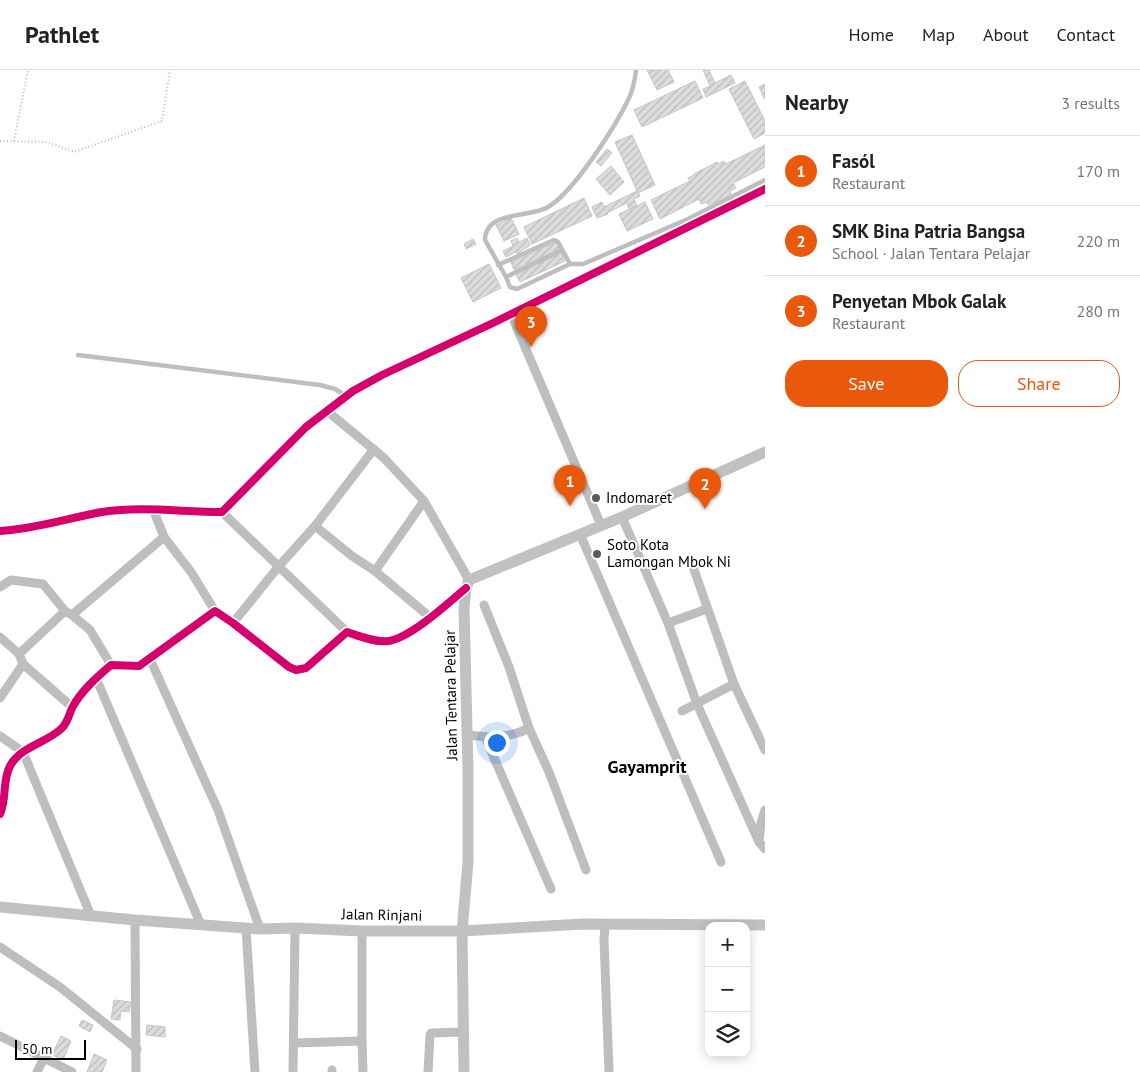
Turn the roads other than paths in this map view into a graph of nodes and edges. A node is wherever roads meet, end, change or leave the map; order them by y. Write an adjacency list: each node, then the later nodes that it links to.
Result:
1 (636, 70): 6 (lane)
2 (765, 180): 5 (lane)
3 (765, 189): 8 (street)
4 (562, 250): 5 (lane); 6 (lane); 7 (lane)
5 (570, 264): 7 (lane)
6 (498, 265): 7 (lane)
7 (506, 277)
8 (510, 314): 10 (street); 18 (street)
9 (78, 355): 10 (lane)
10 (346, 396): 11 (street)
11 (327, 411): 12 (street); 16 (street)
12 (374, 449): 14 (street); 19 (street)
13 (765, 452): 17 (main road)
14 (424, 501): 25 (street); 26 (street)
15 (153, 509): 16 (street); 20 (street); 22 (street)
16 (222, 512): 24 (street)
17 (622, 517): 18 (main road); 34 (street)
18 (601, 525): 21 (main road)
19 (315, 526): 24 (street); 25 (street)
20 (0, 531)
21 (580, 534): 26 (main road); 57 (street)
22 (164, 537): 30 (street); 31 (street)
23 (690, 558): 29 (street)
24 (279, 566): 33 (street); 35 (street)
25 (375, 571): 32 (street)
26 (467, 584): 32 (street); 48 (main road, Jalan Tentara Pelajar)
27 (0, 587): 31 (street)
28 (484, 605): 47 (street)
29 (707, 609): 34 (street); 42 (street)
30 (216, 611): 33 (street); 38 (street)
31 (68, 612): 37 (street); 40 (street)
32 (431, 618): 35 (street)
33 (233, 623): 35 (street)
34 (668, 624): 44 (street)
35 (347, 632)
36 (0, 637): 37 (street)
37 (18, 654): 39 (street)
38 (150, 659): 40 (street); 68 (street)
39 (23, 664): 43 (street); 45 (street)
40 (111, 665): 41 (street)
41 (96, 678): 45 (street); 63 (street)
42 (734, 684): 44 (street); 51 (street)
43 (0, 698)
44 (697, 704): 46 (street); 55 (street)
45 (72, 707): 52 (street)
46 (682, 711)
47 (529, 728): 50 (street); 58 (street)
48 (468, 735): 50 (street); 70 (main road, Jalan Tentara Pelajar)
49 (0, 736): 52 (street)
50 (485, 737): 59 (street)
51 (765, 750)
52 (23, 752): 54 (street); 61 (street)
53 (765, 810): 55 (street)
54 (0, 814)
55 (759, 842): 56 (street)
56 (765, 849)
57 (721, 862)
58 (586, 870)
59 (551, 889)
60 (0, 907): 61 (main road, Jalan Rinjani)
61 (91, 916): 62 (main road, Jalan Rinjani)
62 (134, 920): 63 (main road, Jalan Rinjani); 76 (street)
63 (201, 924): 66 (main road, Jalan Rinjani)
64 (605, 924): 65 (main road, Jalan Rinjani); 70 (main road, Jalan Rinjani); 86 (street)
65 (765, 925)
66 (246, 928): 68 (main road, Jalan Rinjani); 81 (street)
67 (295, 928): 68 (main road, Jalan Rinjani); 69 (main road, Jalan Rinjani); 75 (street)
68 (260, 929)
69 (362, 931): 70 (main road, Jalan Rinjani); 74 (street)
70 (462, 931): 72 (main road, Jalan Tentara Pelajar)
71 (0, 947): 76 (street)
72 (464, 1032): 84 (street); 85 (main road, Jalan Tentara Pelajar)
73 (0, 1036): 77 (street)
74 (362, 1041): 75 (street); 83 (street)
75 (294, 1043): 82 (street)
76 (137, 1050): 80 (street)
77 (44, 1058): 78 (street); 79 (street)
78 (37, 1072)
79 (72, 1072)
80 (136, 1072)
81 (255, 1072)
82 (293, 1072)
83 (362, 1072)
84 (428, 1072)
85 (464, 1072)
86 (609, 1072)

